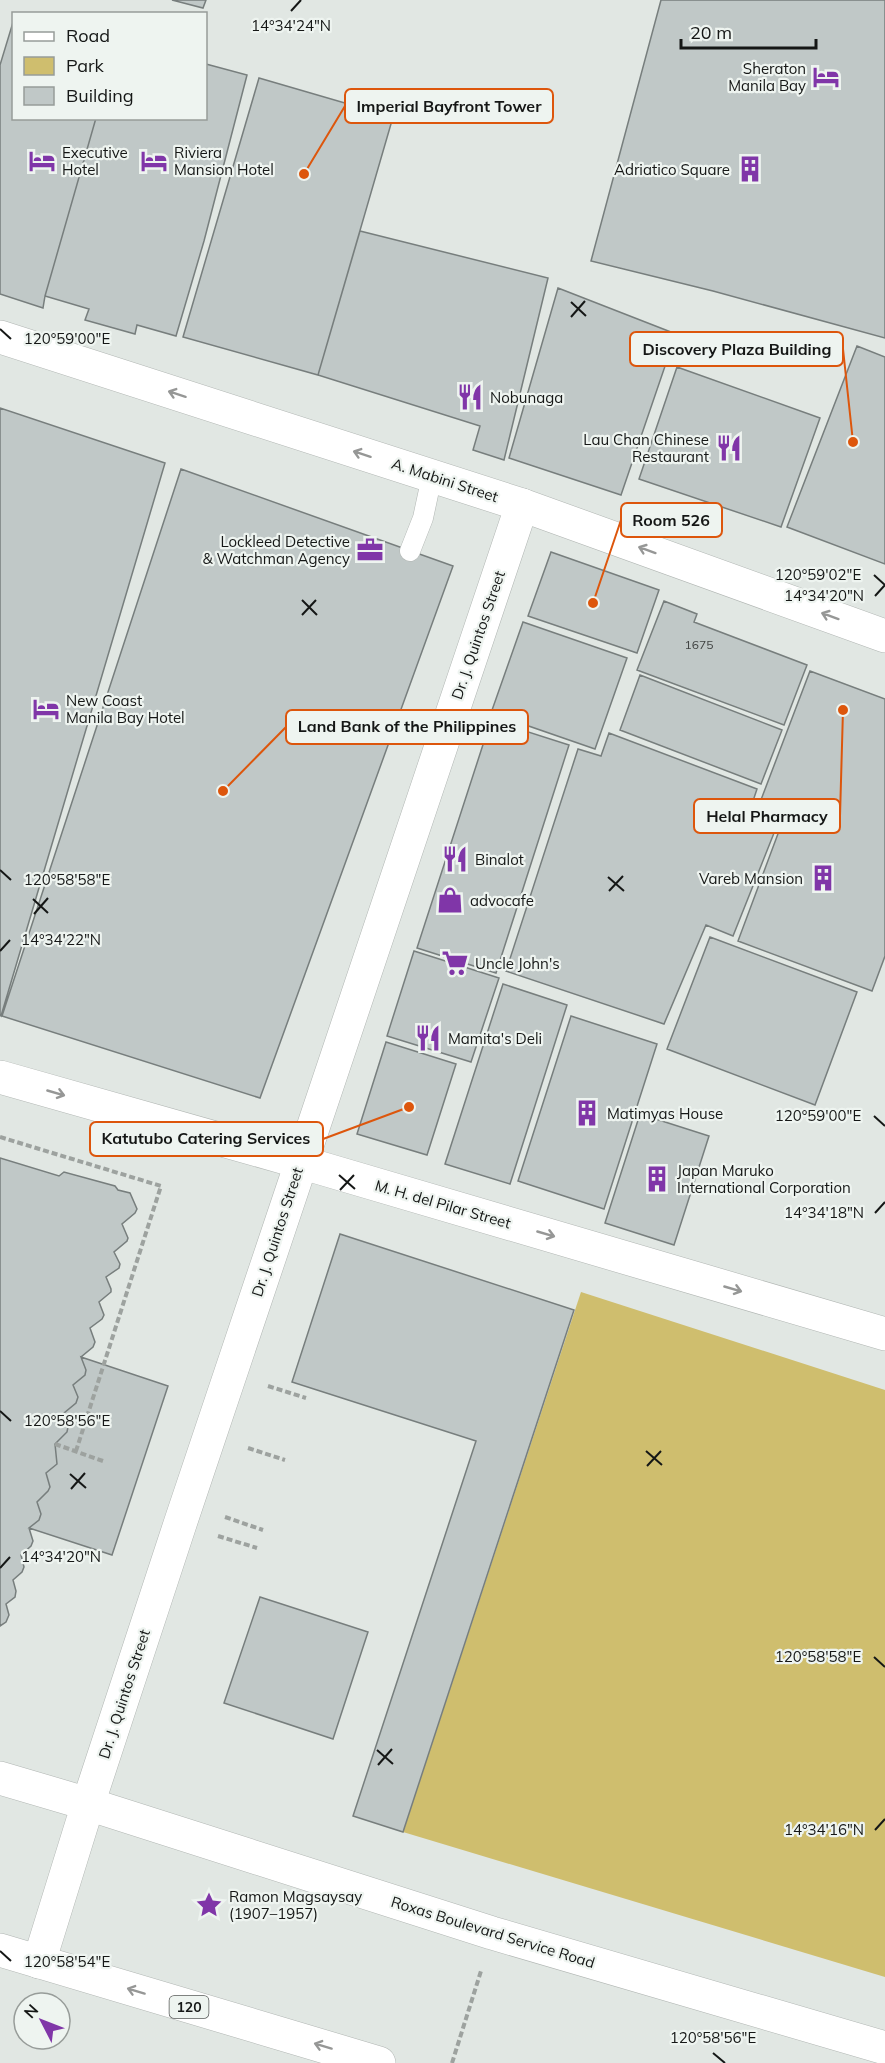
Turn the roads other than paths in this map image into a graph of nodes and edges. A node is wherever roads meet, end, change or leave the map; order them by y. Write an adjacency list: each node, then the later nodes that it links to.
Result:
1 (0, 338): 2 (main road, A. Mabini Street, one-way to 1)
2 (432, 476): 3 (main road, A. Mabini Street); 4 (lane)
3 (522, 505): 5 (main road, A. Mabini Street, one-way to 3); 7 (main road, Dr. J. Quintos Street)
4 (410, 551)
5 (885, 636)
6 (0, 1077): 7 (main road, M. H. del Pilar Street, one-way to 7)
7 (300, 1162): 8 (main road, M. H. del Pilar Street, one-way to 8); 10 (main road, Dr. J. Quintos Street)
8 (885, 1334)
9 (0, 1778): 10 (main road, Roxas Boulevard Service Road)
10 (88, 1803): 12 (main road, Dr. J. Quintos Street); 13 (main road, Roxas Boulevard Service Road)
11 (0, 1950): 12 (main road, 120)
12 (39, 1962): 14 (main road, 120, one-way to 12)
13 (885, 2048)
14 (379, 2063)

